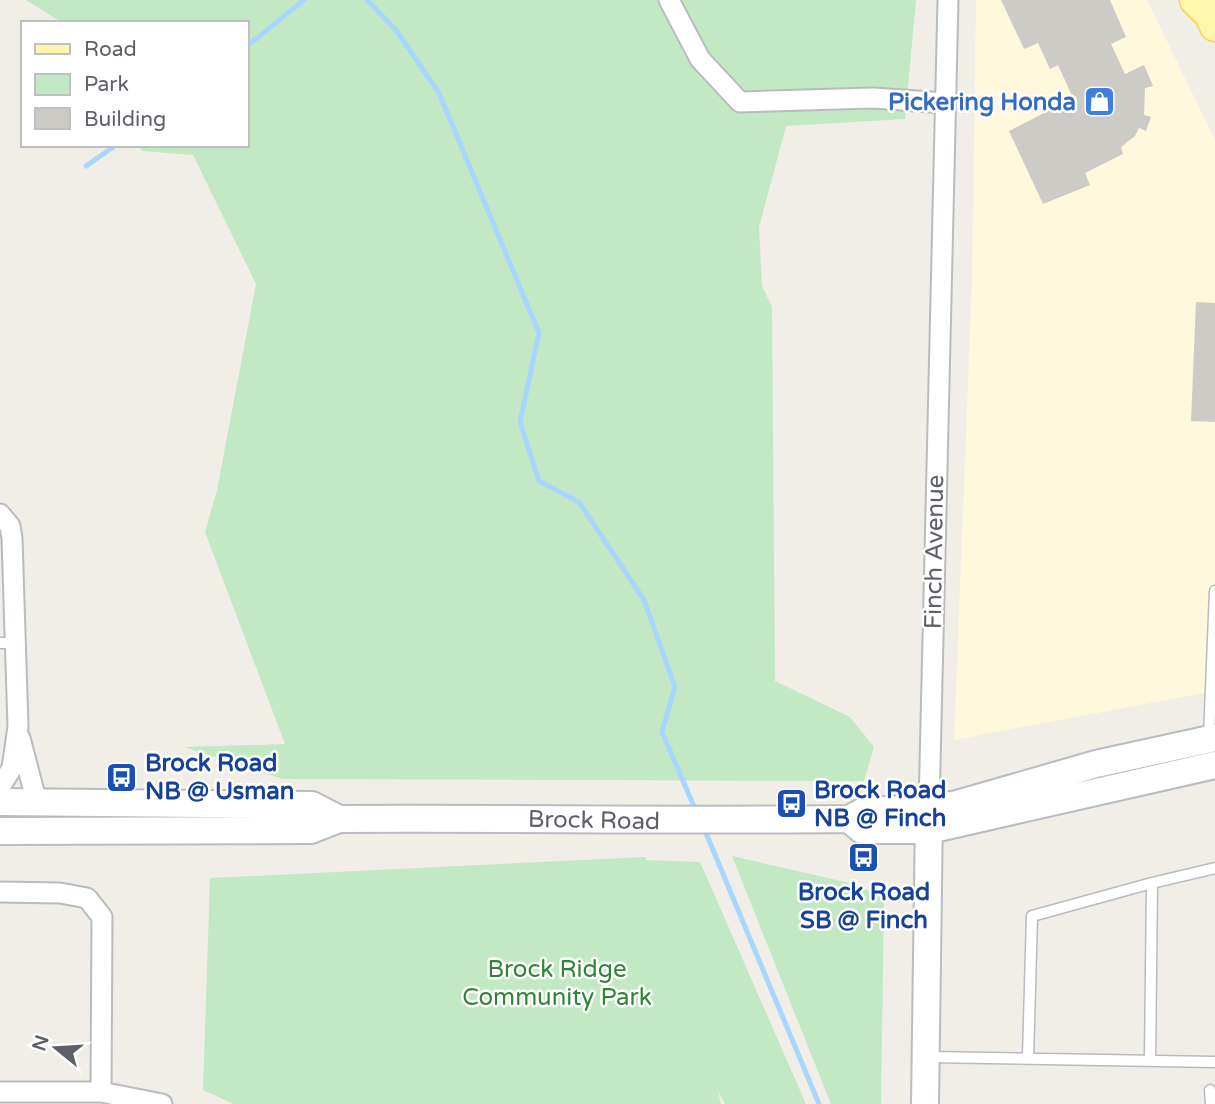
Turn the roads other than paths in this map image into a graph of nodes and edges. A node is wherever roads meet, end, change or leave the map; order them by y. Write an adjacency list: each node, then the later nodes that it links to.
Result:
1 (668, 0): 3 (street)
2 (948, 0): 3 (street, Finch Avenue)
3 (945, 103): 15 (street, Finch Avenue)
4 (0, 514): 6 (street)
5 (1215, 591): 7 (lane)
6 (8, 643): 8 (street)
7 (1213, 679): 9 (lane)
8 (18, 727): 11 (street); 13 (street)
9 (1212, 739): 15 (main road, Brock Road)
10 (1215, 765): 15 (main road, Brock Road)
11 (0, 787)
12 (0, 802): 13 (main road, Brock Road)
13 (37, 803): 14 (main road, Brock Road); 16 (main road)
14 (339, 819): 15 (main road, Brock Road); 16 (main road, Brock Road)
15 (929, 819): 20 (main road, Finch Avenue)
16 (1, 831)
17 (1215, 868): 18 (lane)
18 (1152, 883): 21 (lane); 22 (lane)
19 (0, 892): 26 (street)
20 (926, 1057): 21 (lane); 28 (main road, Finch Avenue)
21 (1028, 1058): 22 (lane)
22 (1150, 1061): 23 (lane)
23 (1215, 1062)
24 (1210, 1090): 29 (lane)
25 (0, 1092): 26 (street)
26 (101, 1092): 27 (street)
27 (162, 1104)
28 (925, 1104)
29 (1211, 1104)

